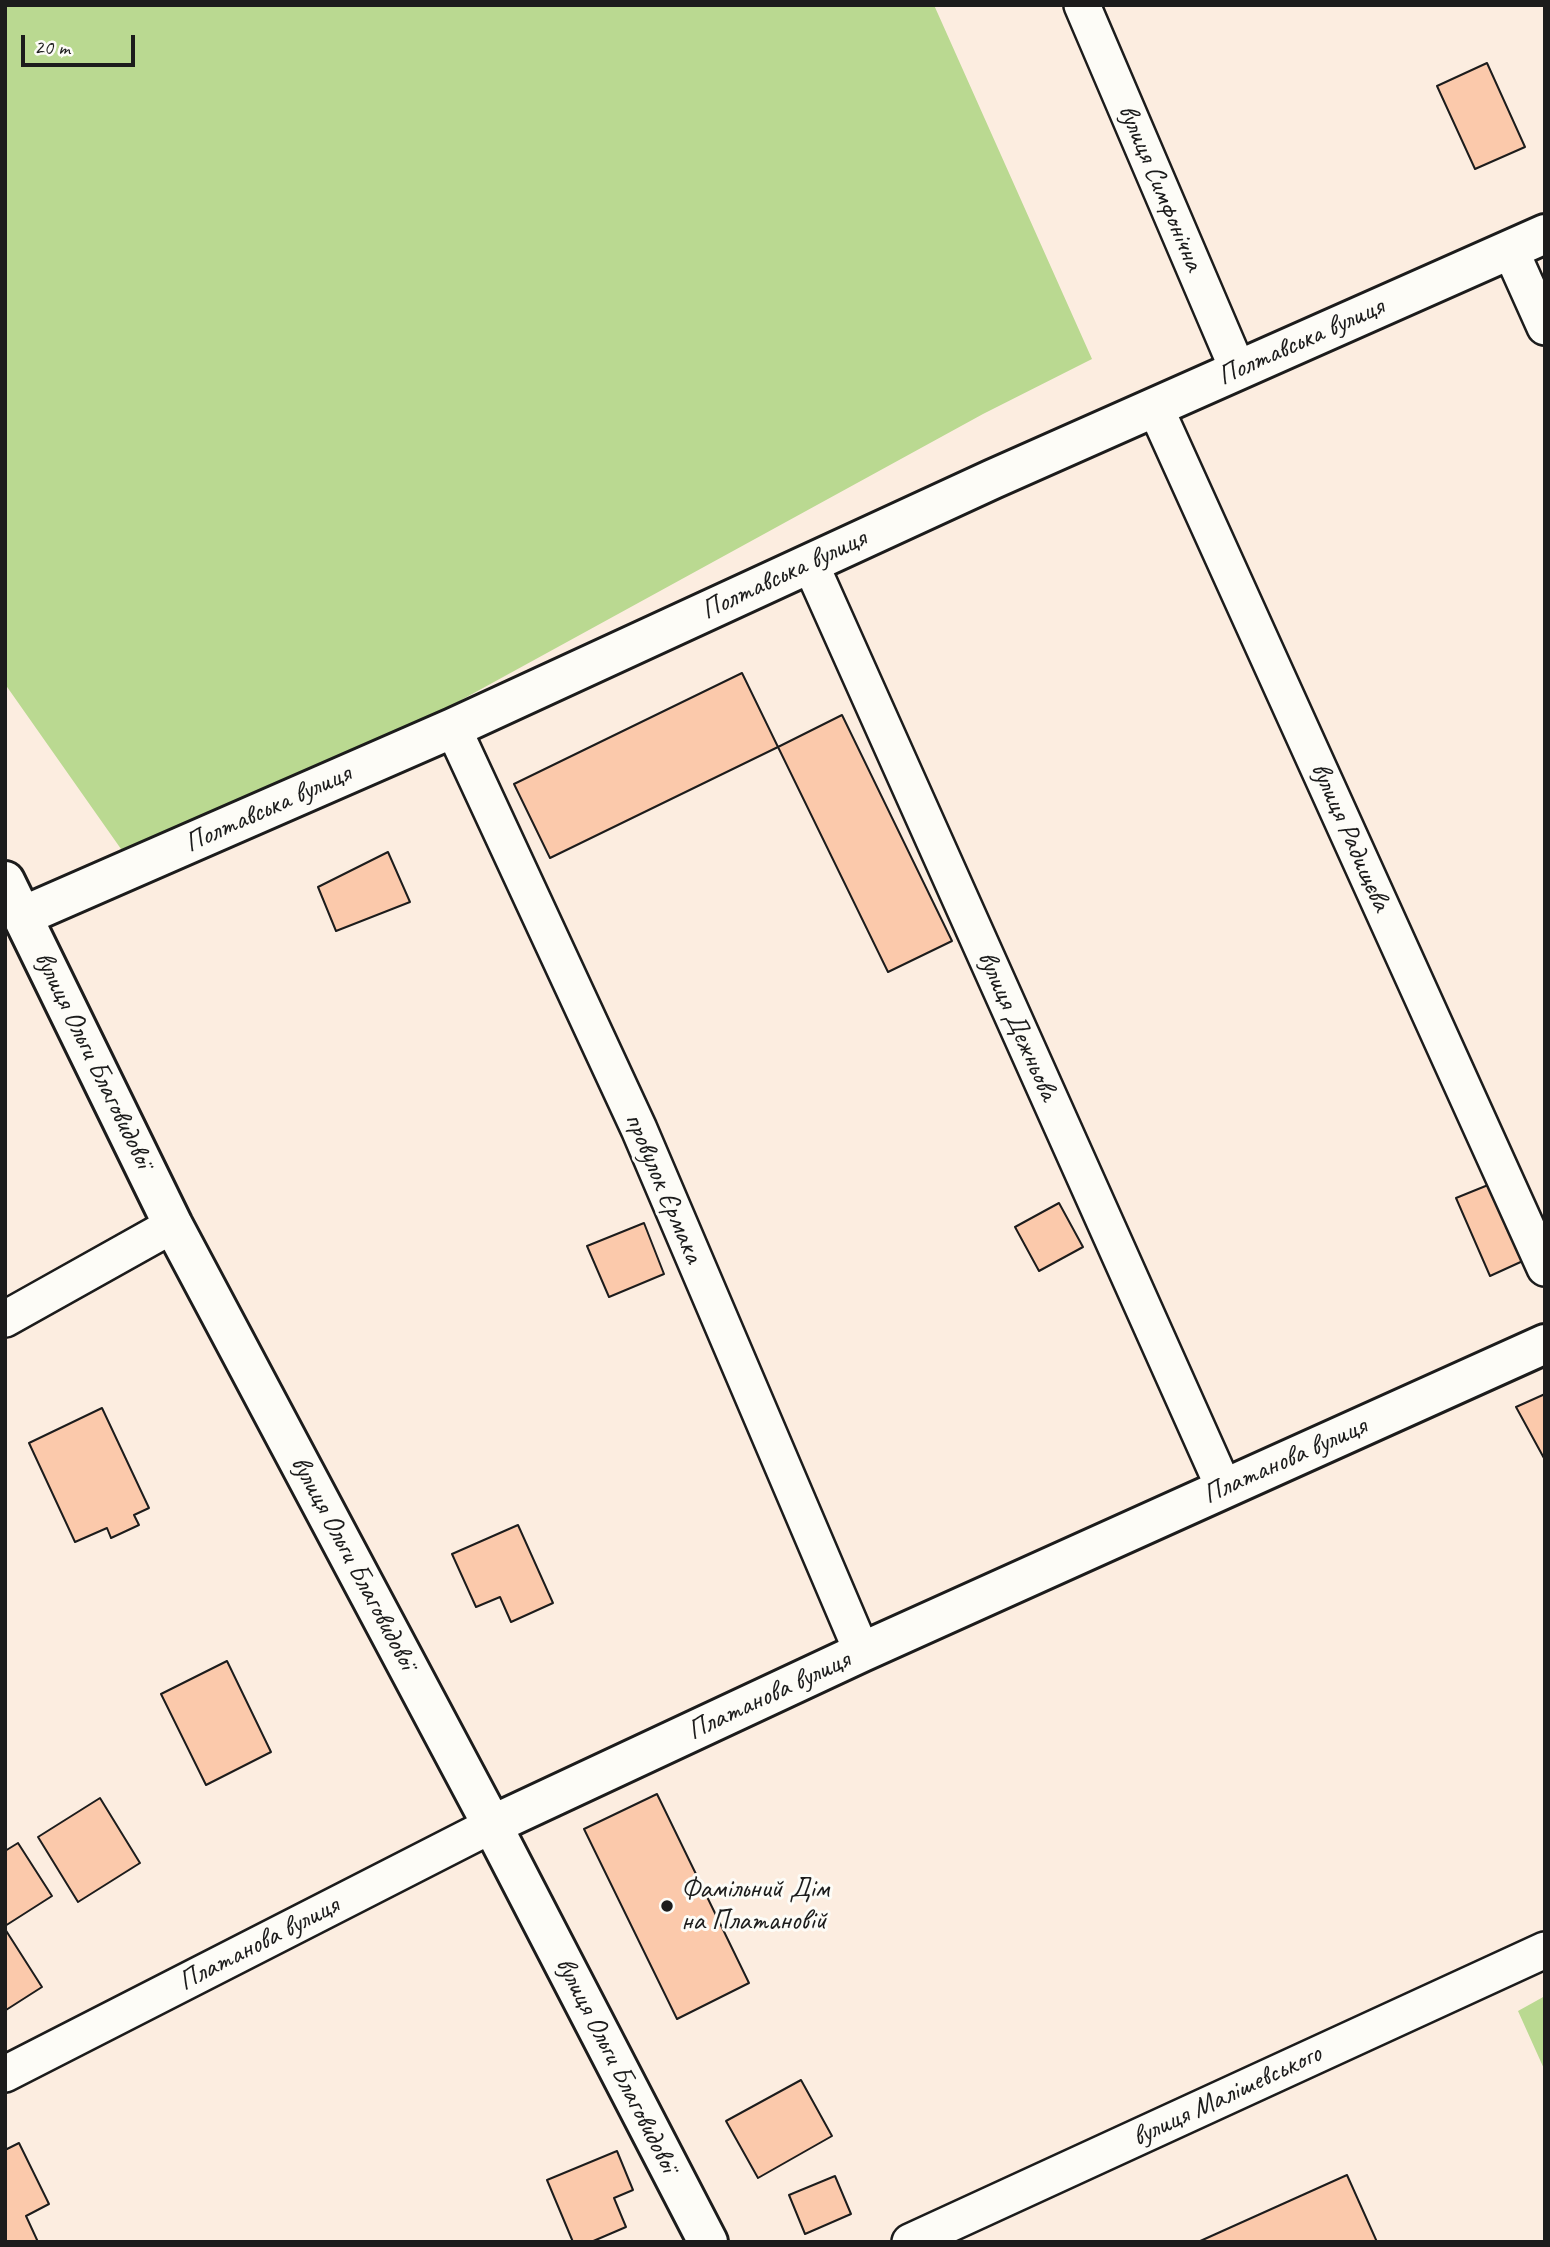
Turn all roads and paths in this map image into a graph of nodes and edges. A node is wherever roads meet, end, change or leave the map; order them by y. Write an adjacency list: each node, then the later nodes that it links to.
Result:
1 (1082, 5): 5 (street, вулиця Симфонічна)
2 (1545, 234): 3 (street, Полтавська вулиця)
3 (1510, 249): 4 (street); 5 (street, Полтавська вулиця)
4 (1545, 327)
5 (1238, 370): 6 (street, Полтавська вулиця)
6 (1155, 407): 7 (street, Полтавська вулиця); 12 (street, вулиця Радищєва)
7 (810, 563): 8 (street, Полтавська вулиця); 15 (street, вулиця Дежньова)
8 (453, 728): 10 (street, Полтавська вулиця); 16 (street, провулок Єрмака)
9 (5, 881): 10 (street, вулиця Ольги Благовидової)
10 (23, 916): 11 (street, вулиця Ольги Благовидової)
11 (173, 1226): 13 (street); 17 (street, вулиця Ольги Благовидової)
12 (1545, 1268)
13 (5, 1319)
14 (1545, 1343): 15 (street, Платанова вулиця)
15 (1224, 1488): 16 (street, Платанова вулиця)
16 (862, 1652): 17 (street, Платанова вулиця)
17 (492, 1825): 19 (street, Платанова вулиця); 20 (street, вулиця Ольги Благовидової)
18 (1545, 1950): 21 (street, вулиця Малішевського)
19 (5, 2074)
20 (708, 2242)
21 (910, 2242)

